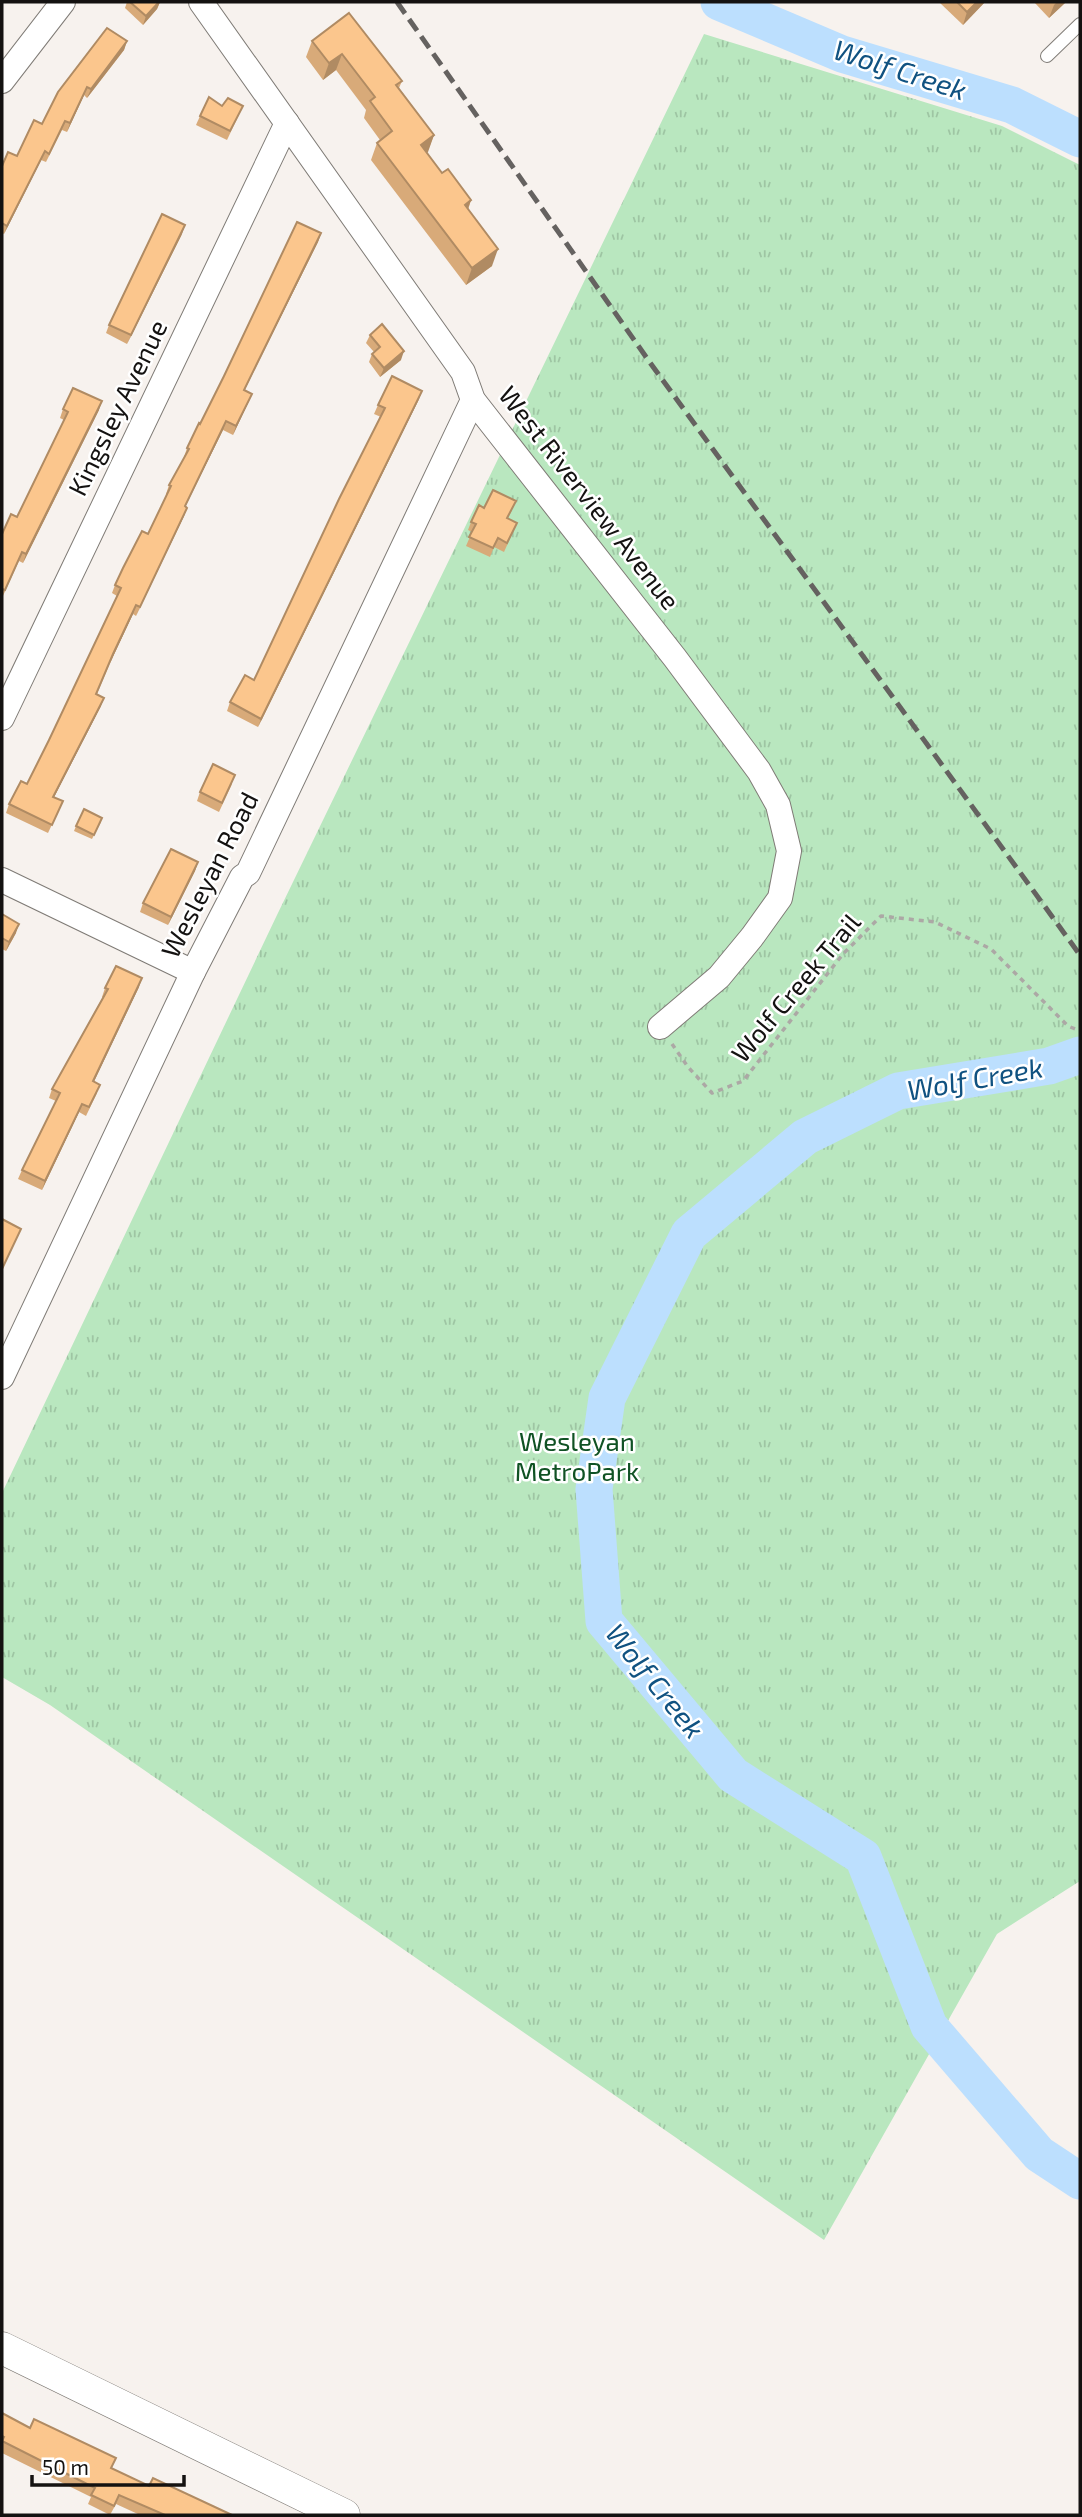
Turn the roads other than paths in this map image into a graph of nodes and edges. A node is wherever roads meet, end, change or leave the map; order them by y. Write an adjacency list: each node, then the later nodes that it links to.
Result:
1 (63, 2): 5 (street)
2 (201, 2): 6 (street, West Riverview Avenue)
3 (1080, 24): 4 (lane)
4 (1047, 56)
5 (2, 80)
6 (287, 123): 7 (street, West Riverview Avenue); 8 (street, Kingsley Avenue)
7 (473, 400): 10 (street, Wesleyan Road); 11 (street, West Riverview Avenue)
8 (2, 718)
9 (2, 880): 10 (street)
10 (193, 972): 12 (street, Wesleyan Road)
11 (660, 1027)
12 (2, 1377)
13 (2, 2348): 14 (street)
14 (344, 2515)

